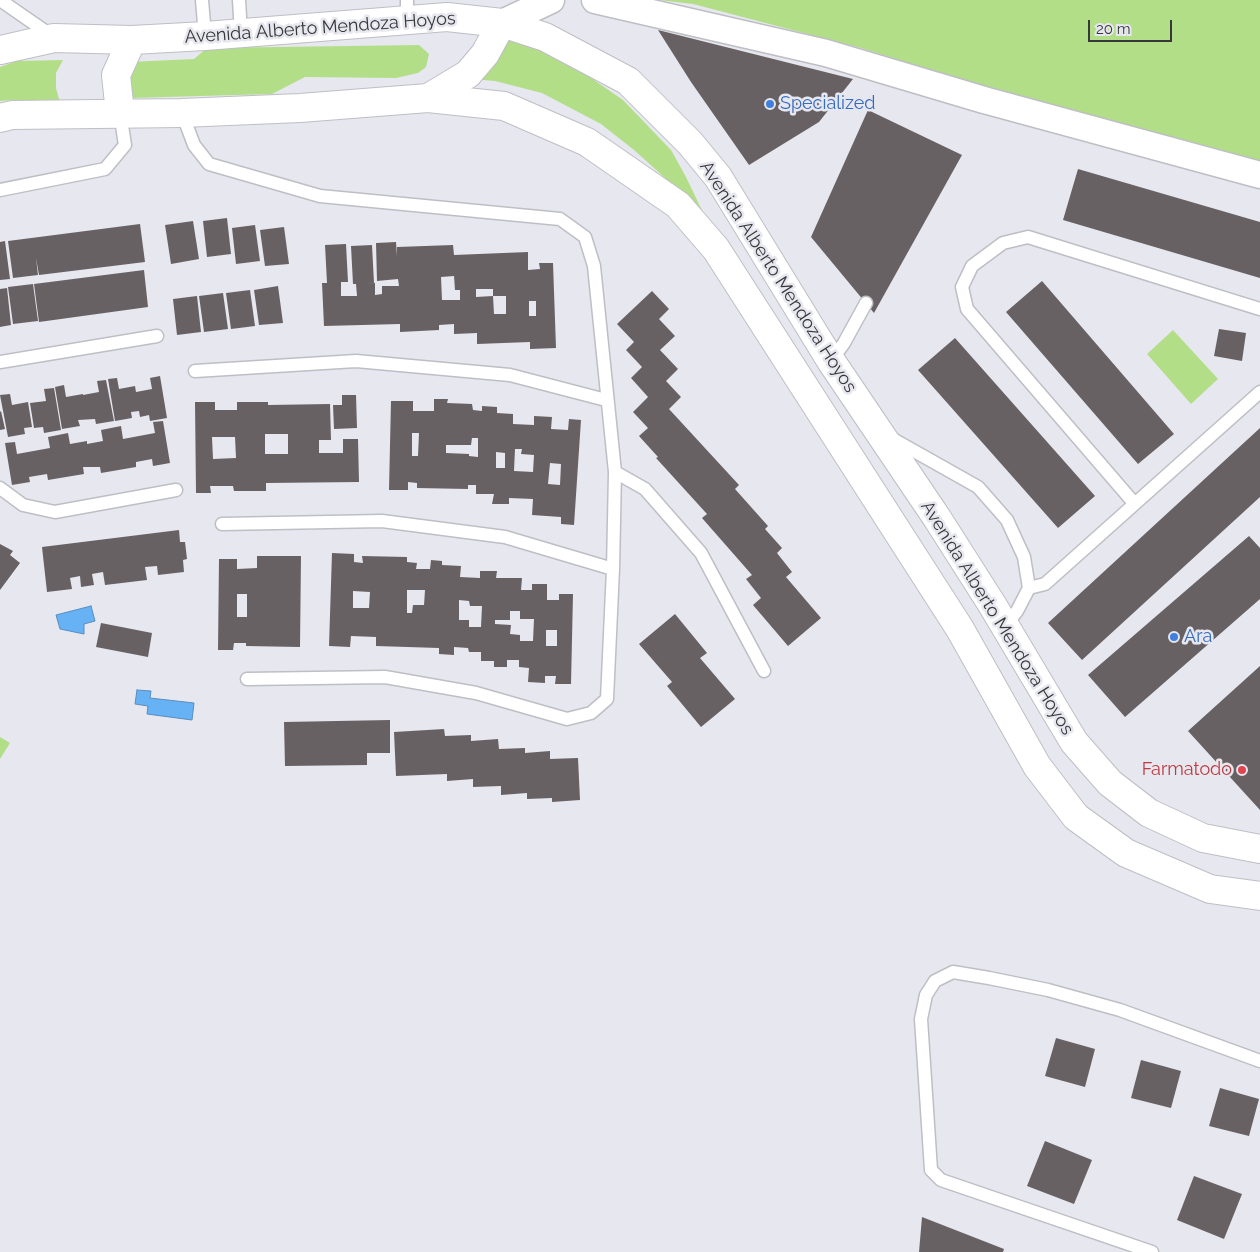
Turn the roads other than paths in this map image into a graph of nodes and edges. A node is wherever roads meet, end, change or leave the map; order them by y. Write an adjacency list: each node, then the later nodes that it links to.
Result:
1 (0, 0): 10 (lane)
2 (202, 0): 9 (lane)
3 (239, 0): 8 (lane)
4 (550, 0): 7 (street)
5 (595, 0): 17 (street)
6 (407, 10): 7 (main road, Avenida Alberto Mendoza Hoyos); 8 (main road, Avenida Alberto Mendoza Hoyos)
7 (502, 23): 13 (main road); 22 (main road, Avenida Alberto Mendoza Hoyos)
8 (241, 33): 9 (main road, Avenida Alberto Mendoza Hoyos)
9 (205, 36): 11 (main road, Avenida Alberto Mendoza Hoyos)
10 (54, 38): 11 (main road, Avenida Alberto Mendoza Hoyos); 12 (main road, Avenida Alberto Mendoza Hoyos)
11 (132, 40): 14 (main road)
12 (0, 50)
13 (428, 98): 15 (main road, Avenida Alberto Mendoza Hoyos); 39 (main road, Avenida Alberto Mendoza Hoyos)
14 (120, 113): 15 (main road, Avenida Alberto Mendoza Hoyos); 16 (main road, Avenida Alberto Mendoza Hoyos); 18 (lane)
15 (182, 113): 26 (lane)
16 (0, 118)
17 (1260, 175)
18 (0, 190)
19 (866, 303): 22 (lane)
20 (1260, 309): 31 (lane)
21 (157, 336): 23 (lane)
22 (831, 360): 27 (main road, Avenida Alberto Mendoza Hoyos)
23 (0, 362)
24 (195, 371): 26 (lane)
25 (1260, 392): 31 (lane)
26 (606, 400): 28 (lane)
27 (878, 432): 34 (lane); 35 (main road, Avenida Alberto Mendoza Hoyos)
28 (614, 472): 33 (lane); 36 (lane)
29 (0, 488): 30 (lane)
30 (176, 490)
31 (1134, 503): 34 (lane)
32 (222, 524): 33 (lane)
33 (613, 569): 37 (lane)
34 (1029, 588): 35 (lane)
35 (1004, 627): 38 (main road, Avenida Alberto Mendoza Hoyos)
36 (764, 671)
37 (247, 679)
38 (1260, 849)
39 (1260, 896)
40 (1260, 1061): 41 (lane)
41 (1152, 1252)

